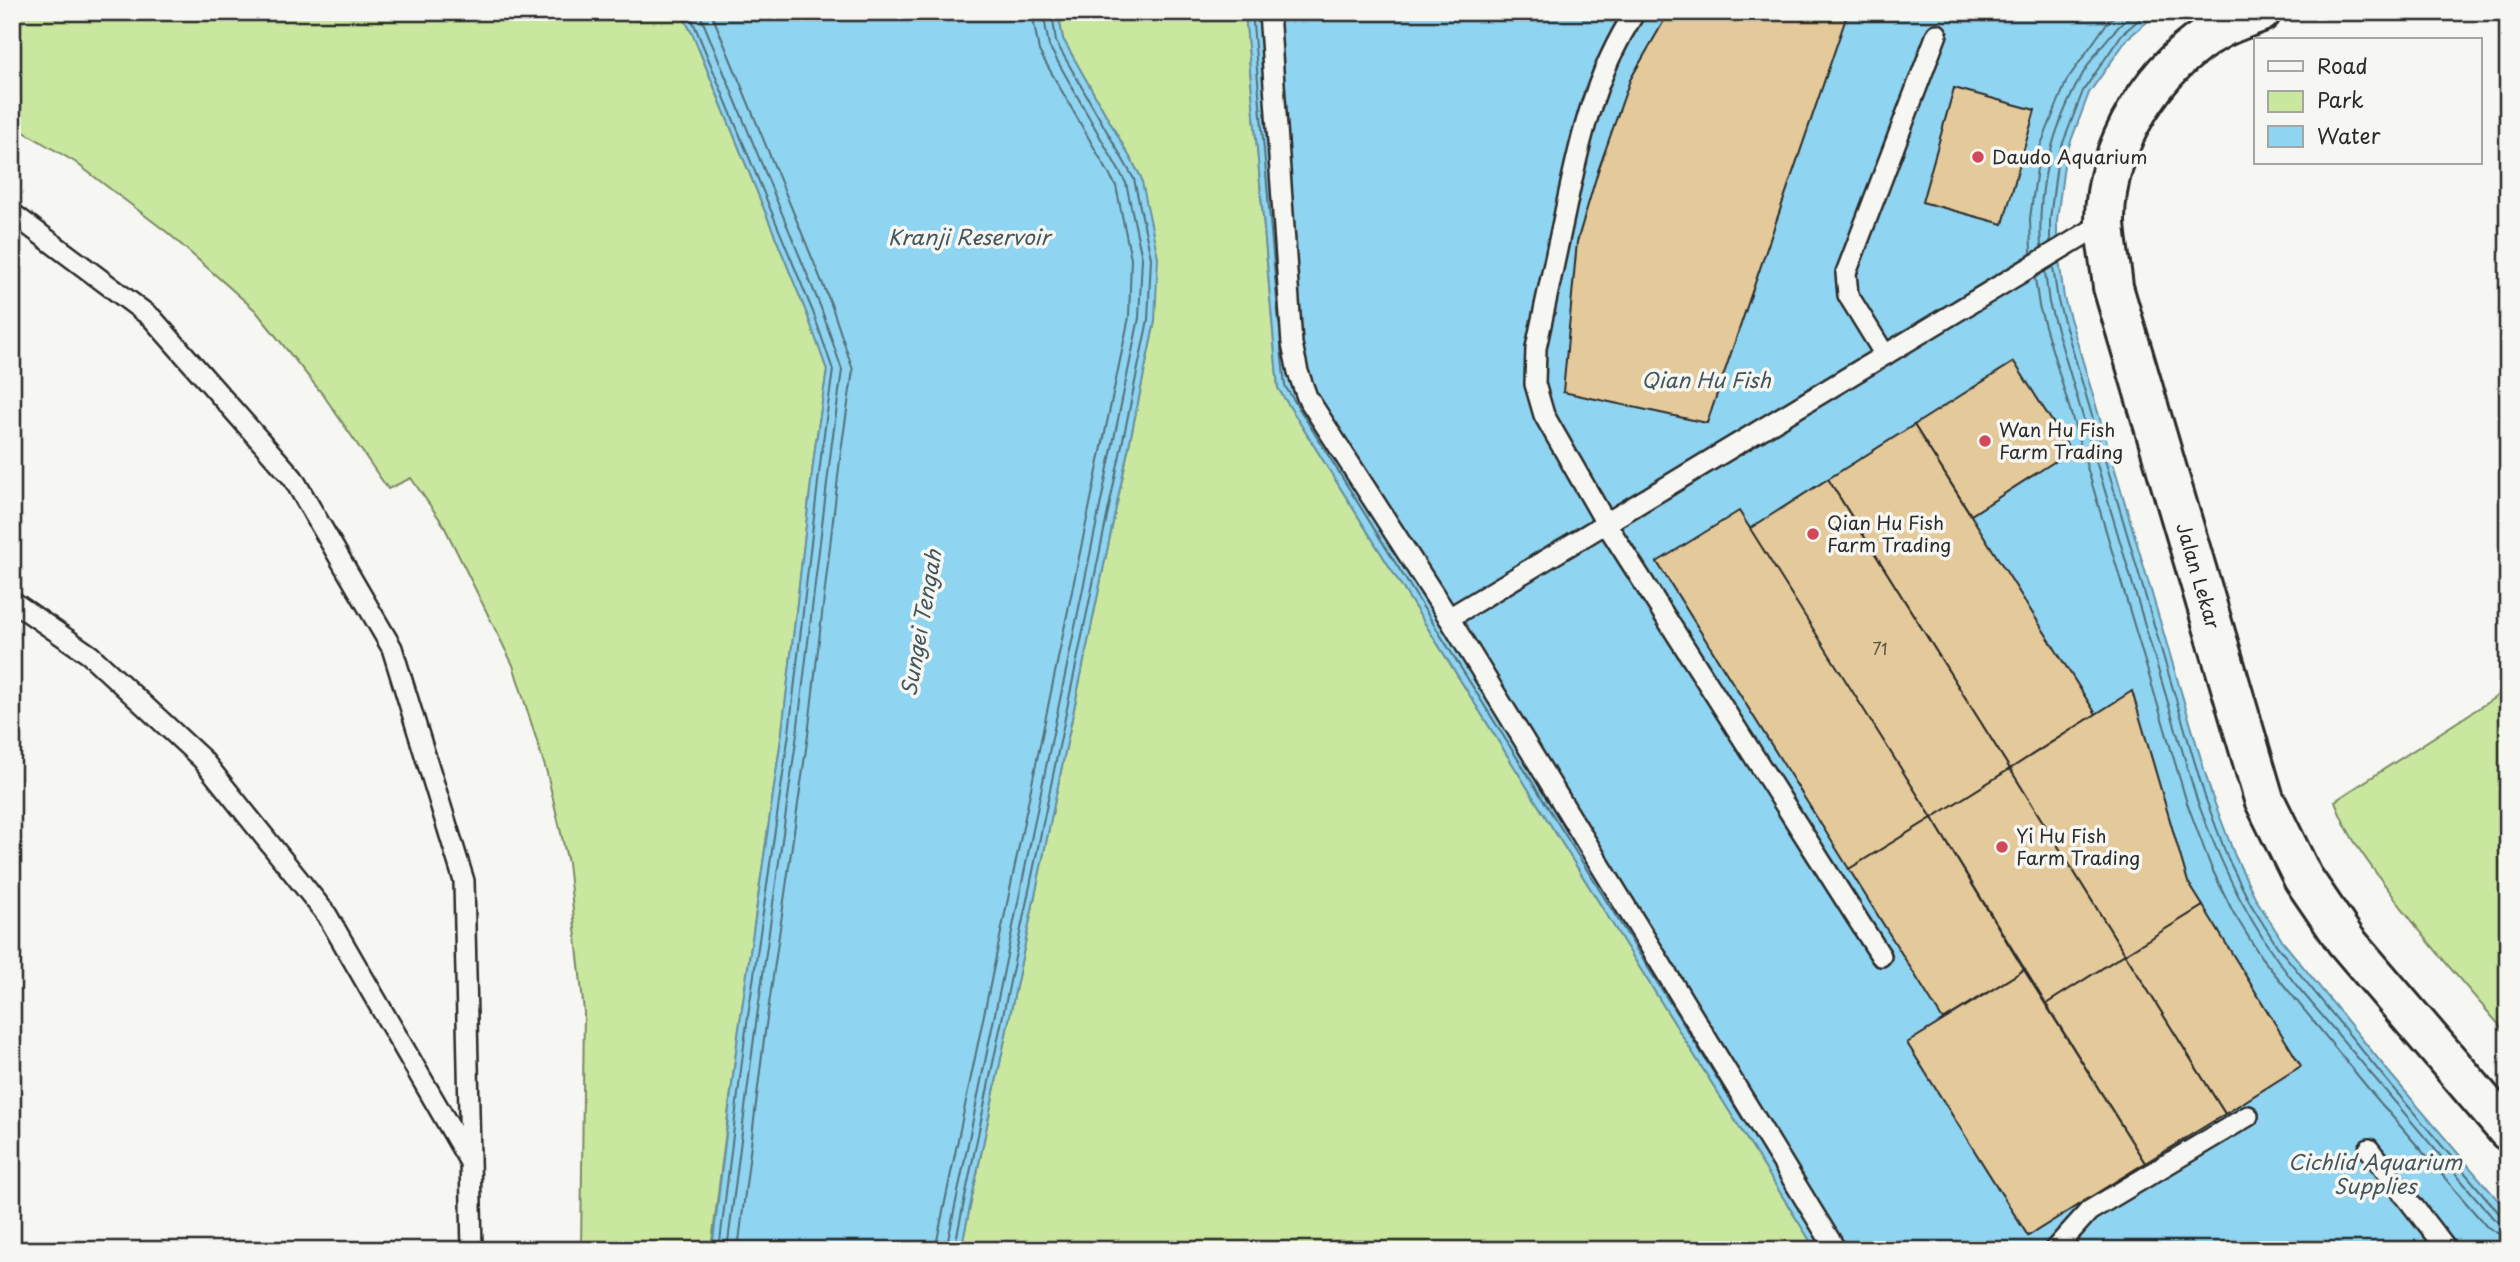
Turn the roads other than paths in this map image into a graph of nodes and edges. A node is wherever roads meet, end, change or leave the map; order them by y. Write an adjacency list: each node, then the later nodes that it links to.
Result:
1 (1269, 12): 10 (lane)
2 (1634, 12): 8 (lane)
3 (2260, 12): 6 (street, Jalan Lekar)
4 (1937, 34): 7 (lane)
5 (12, 213): 15 (lane)
6 (2105, 222): 7 (lane); 13 (street, Jalan Lekar)
7 (1885, 355): 8 (lane)
8 (1607, 525): 10 (lane); 11 (lane)
9 (12, 601): 15 (lane)
10 (1449, 618): 17 (lane)
11 (1881, 956)
12 (2248, 1116): 18 (lane)
13 (2508, 1131)
14 (2369, 1149): 19 (lane)
15 (470, 1163): 16 (lane)
16 (472, 1250)
17 (1836, 1250)
18 (2054, 1250)
19 (2447, 1250)

